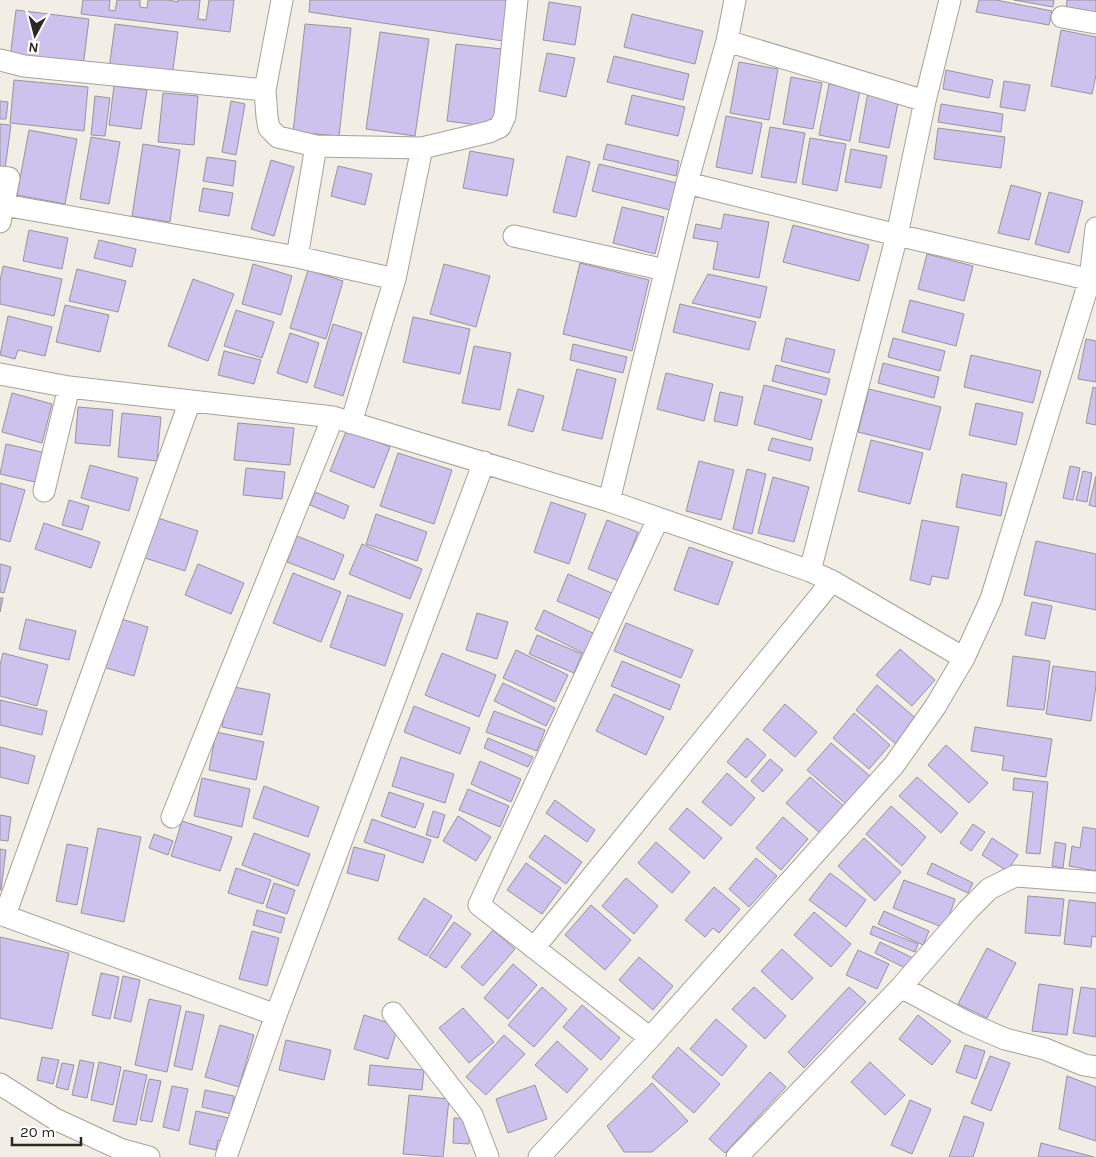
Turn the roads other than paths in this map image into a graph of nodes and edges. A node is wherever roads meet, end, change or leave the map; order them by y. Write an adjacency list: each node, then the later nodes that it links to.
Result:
1 (282, 0): 9 (street)
2 (517, 0): 12 (street)
3 (735, 0): 7 (street)
4 (950, 0): 10 (street)
5 (1062, 17): 6 (street)
6 (1096, 24)
7 (727, 42): 10 (street); 14 (street)
8 (0, 60): 9 (street)
9 (265, 90): 11 (street)
10 (925, 101): 17 (street)
11 (316, 146): 12 (street); 19 (street)
12 (422, 148): 21 (street)
13 (0, 177): 15 (street)
14 (687, 183): 17 (street); 20 (street)
15 (2, 214): 19 (street)
16 (1096, 228): 22 (street)
17 (897, 235): 22 (street); 31 (street)
18 (514, 236): 20 (street)
19 (297, 257): 21 (street)
20 (665, 270): 29 (street)
21 (395, 279): 26 (street)
22 (1093, 280): 33 (street)
23 (0, 374): 24 (street)
24 (69, 387): 25 (street); 28 (street)
25 (190, 401): 26 (street); 36 (street)
26 (342, 420): 27 (street); 34 (street)
27 (484, 462): 29 (street); 40 (street)
28 (44, 491)
29 (609, 501): 30 (street)
30 (658, 519): 31 (street); 37 (street)
31 (810, 571): 32 (street)
32 (832, 581): 33 (street); 37 (street)
33 (964, 658): 41 (street)
34 (172, 816)
35 (1096, 882): 38 (street)
36 (3, 914): 40 (street)
37 (534, 948): 41 (street)
38 (901, 987): 42 (street); 48 (street)
39 (393, 1013): 46 (street)
40 (276, 1015): 45 (street)
41 (650, 1038): 47 (street)
42 (1096, 1066)
43 (0, 1084): 44 (street)
44 (150, 1157)
45 (226, 1157)
46 (488, 1157)
47 (539, 1157)
48 (738, 1157)

